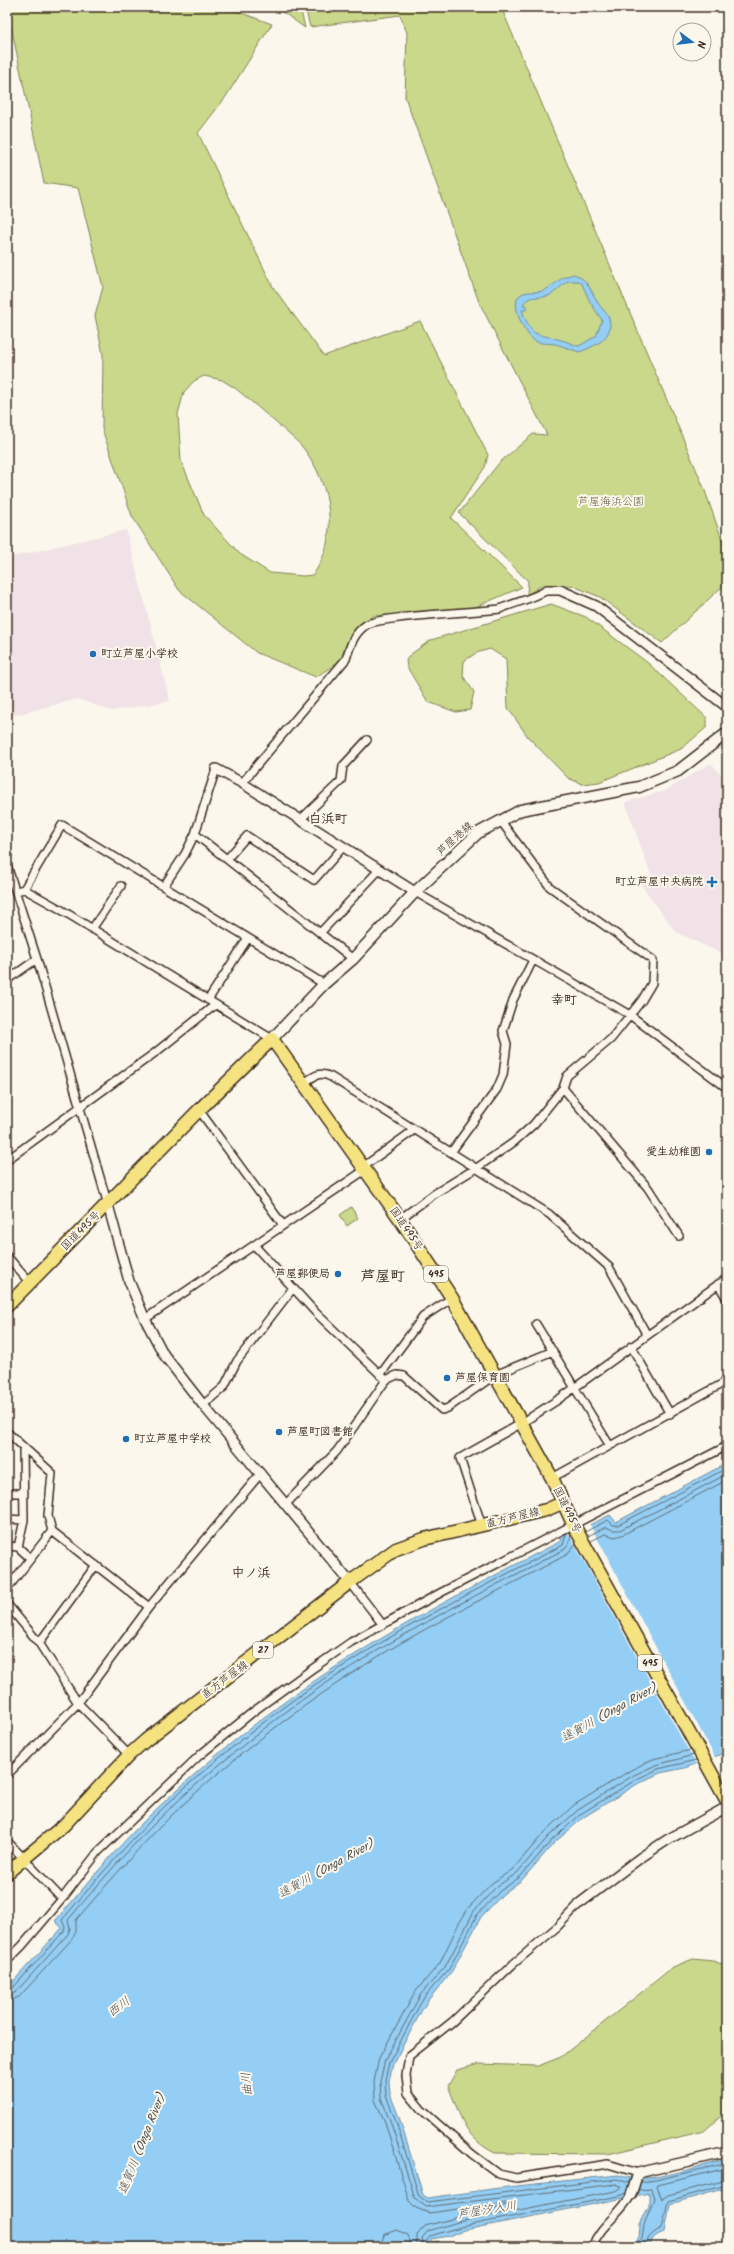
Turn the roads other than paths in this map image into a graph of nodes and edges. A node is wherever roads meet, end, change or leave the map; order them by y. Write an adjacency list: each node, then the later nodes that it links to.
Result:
1 (547, 590): 2 (street); 6 (street)
2 (727, 707)
3 (727, 733): 8 (main road, 芦屋港線)
4 (367, 740): 7 (street)
5 (216, 769): 6 (street); 9 (street)
6 (242, 783): 7 (street)
7 (300, 820): 10 (street)
8 (500, 820): 18 (main road, 芦屋港線); 29 (street)
9 (195, 834): 11 (street); 16 (street)
10 (343, 847): 11 (street); 13 (street)
11 (227, 859): 20 (street)
12 (7, 865): 14 (street)
13 (379, 870): 18 (street); 20 (street)
14 (10, 885): 17 (street); 22 (street)
15 (120, 886): 19 (street)
16 (164, 886): 17 (street); 21 (street)
17 (24, 889): 19 (street)
18 (415, 892): 23 (main road, 芦屋港線); 24 (street)
19 (92, 929): 27 (street)
20 (320, 933): 23 (street)
21 (248, 938): 26 (street); 27 (street)
22 (37, 959): 25 (street); 34 (street)
23 (353, 959): 26 (main road, 芦屋港線)
24 (533, 960): 29 (street); 37 (street)
25 (7, 980)
26 (324, 984): 30 (main road, 芦屋港線)
27 (208, 1000): 28 (street)
28 (215, 1005): 30 (street); 34 (street)
29 (630, 1015): 32 (street); 33 (street)
30 (272, 1039): 31 (main road, 国道495号 / 495); 35 (main road, 国道495号)
31 (304, 1084): 36 (street); 40 (main road, 国道495号 / 495)
32 (563, 1088): 39 (street); 44 (street)
33 (727, 1088)
34 (79, 1107): 38 (street); 41 (street)
35 (199, 1110): 41 (main road, 国道495号); 43 (street)
36 (414, 1130): 37 (street); 40 (street)
37 (452, 1151): 39 (street)
38 (7, 1160)
39 (478, 1168): 42 (street); 56 (street)
40 (365, 1170): 42 (main road, 国道495号 / 495); 43 (street)
41 (108, 1205): 48 (main road, 国道495号); 54 (street)
42 (400, 1219): 51 (main road, 国道495号 / 495)
43 (283, 1225): 45 (street)
44 (679, 1236)
45 (254, 1245): 50 (street); 54 (street)
46 (7, 1256): 48 (street)
47 (727, 1278): 49 (street)
48 (29, 1282): 53 (main road, 国道495号)
49 (718, 1284): 52 (street); 56 (street)
50 (294, 1288): 60 (street); 63 (street)
51 (452, 1298): 59 (main road, 国道495号 / 495); 60 (street)
52 (727, 1299)
53 (7, 1306)
54 (145, 1319): 63 (street)
55 (536, 1324): 58 (street)
56 (647, 1336): 57 (street)
57 (631, 1346): 62 (street); 64 (street)
58 (553, 1351): 59 (street); 62 (street)
59 (495, 1376): 60 (street); 65 (main road, 国道495号 / 495)
60 (383, 1377): 75 (street)
61 (727, 1381): 64 (street)
62 (576, 1387): 65 (street); 67 (street)
63 (202, 1405): 70 (street)
64 (670, 1414): 67 (street)
65 (522, 1424): 71 (main road, 国道495号 / 495); 79 (street)
66 (7, 1432): 69 (street)
67 (610, 1446): 71 (street)
68 (727, 1446): 78 (street)
69 (23, 1447): 73 (street); 80 (street)
70 (261, 1473): 75 (street); 88 (street)
71 (552, 1478): 74 (main road, 国道495号 / 495)
72 (7, 1493): 73 (street)
73 (24, 1493): 77 (street)
74 (562, 1503): 78 (main road, 国道495号 / 495); 79 (main road, 直方芦屋線 / 27)
75 (286, 1504): 85 (street)
76 (7, 1518): 77 (street)
77 (24, 1520): 82 (street)
78 (573, 1524): 89 (street); 94 (main road, 国道495号 / 495)
79 (482, 1526): 85 (main road, 直方芦屋線 / 27)
80 (52, 1531): 83 (street); 84 (street)
81 (7, 1546): 82 (street)
82 (18, 1547): 83 (street)
83 (30, 1558): 86 (street)
84 (96, 1565): 88 (street); 90 (street)
85 (350, 1582): 89 (street); 92 (main road, 直方芦屋線 / 27)
86 (7, 1589)
87 (7, 1604): 90 (street)
88 (149, 1607): 91 (street)
89 (383, 1625): 99 (street)
90 (39, 1643): 91 (street)
91 (78, 1702): 92 (street); 93 (street)
92 (129, 1754): 97 (main road, 直方芦屋線 / 27)
93 (7, 1775)
94 (727, 1801)
95 (727, 1807): 100 (street)
96 (7, 1841): 97 (street)
97 (25, 1858): 98 (main road, 直方芦屋線 / 27); 99 (street)
98 (7, 1873)
99 (62, 1899): 101 (street)
100 (580, 1903): 103 (street)
101 (7, 1961)
102 (727, 2152): 103 (street)
103 (638, 2175): 104 (street)
104 (630, 2195): 105 (street)
105 (592, 2247)

